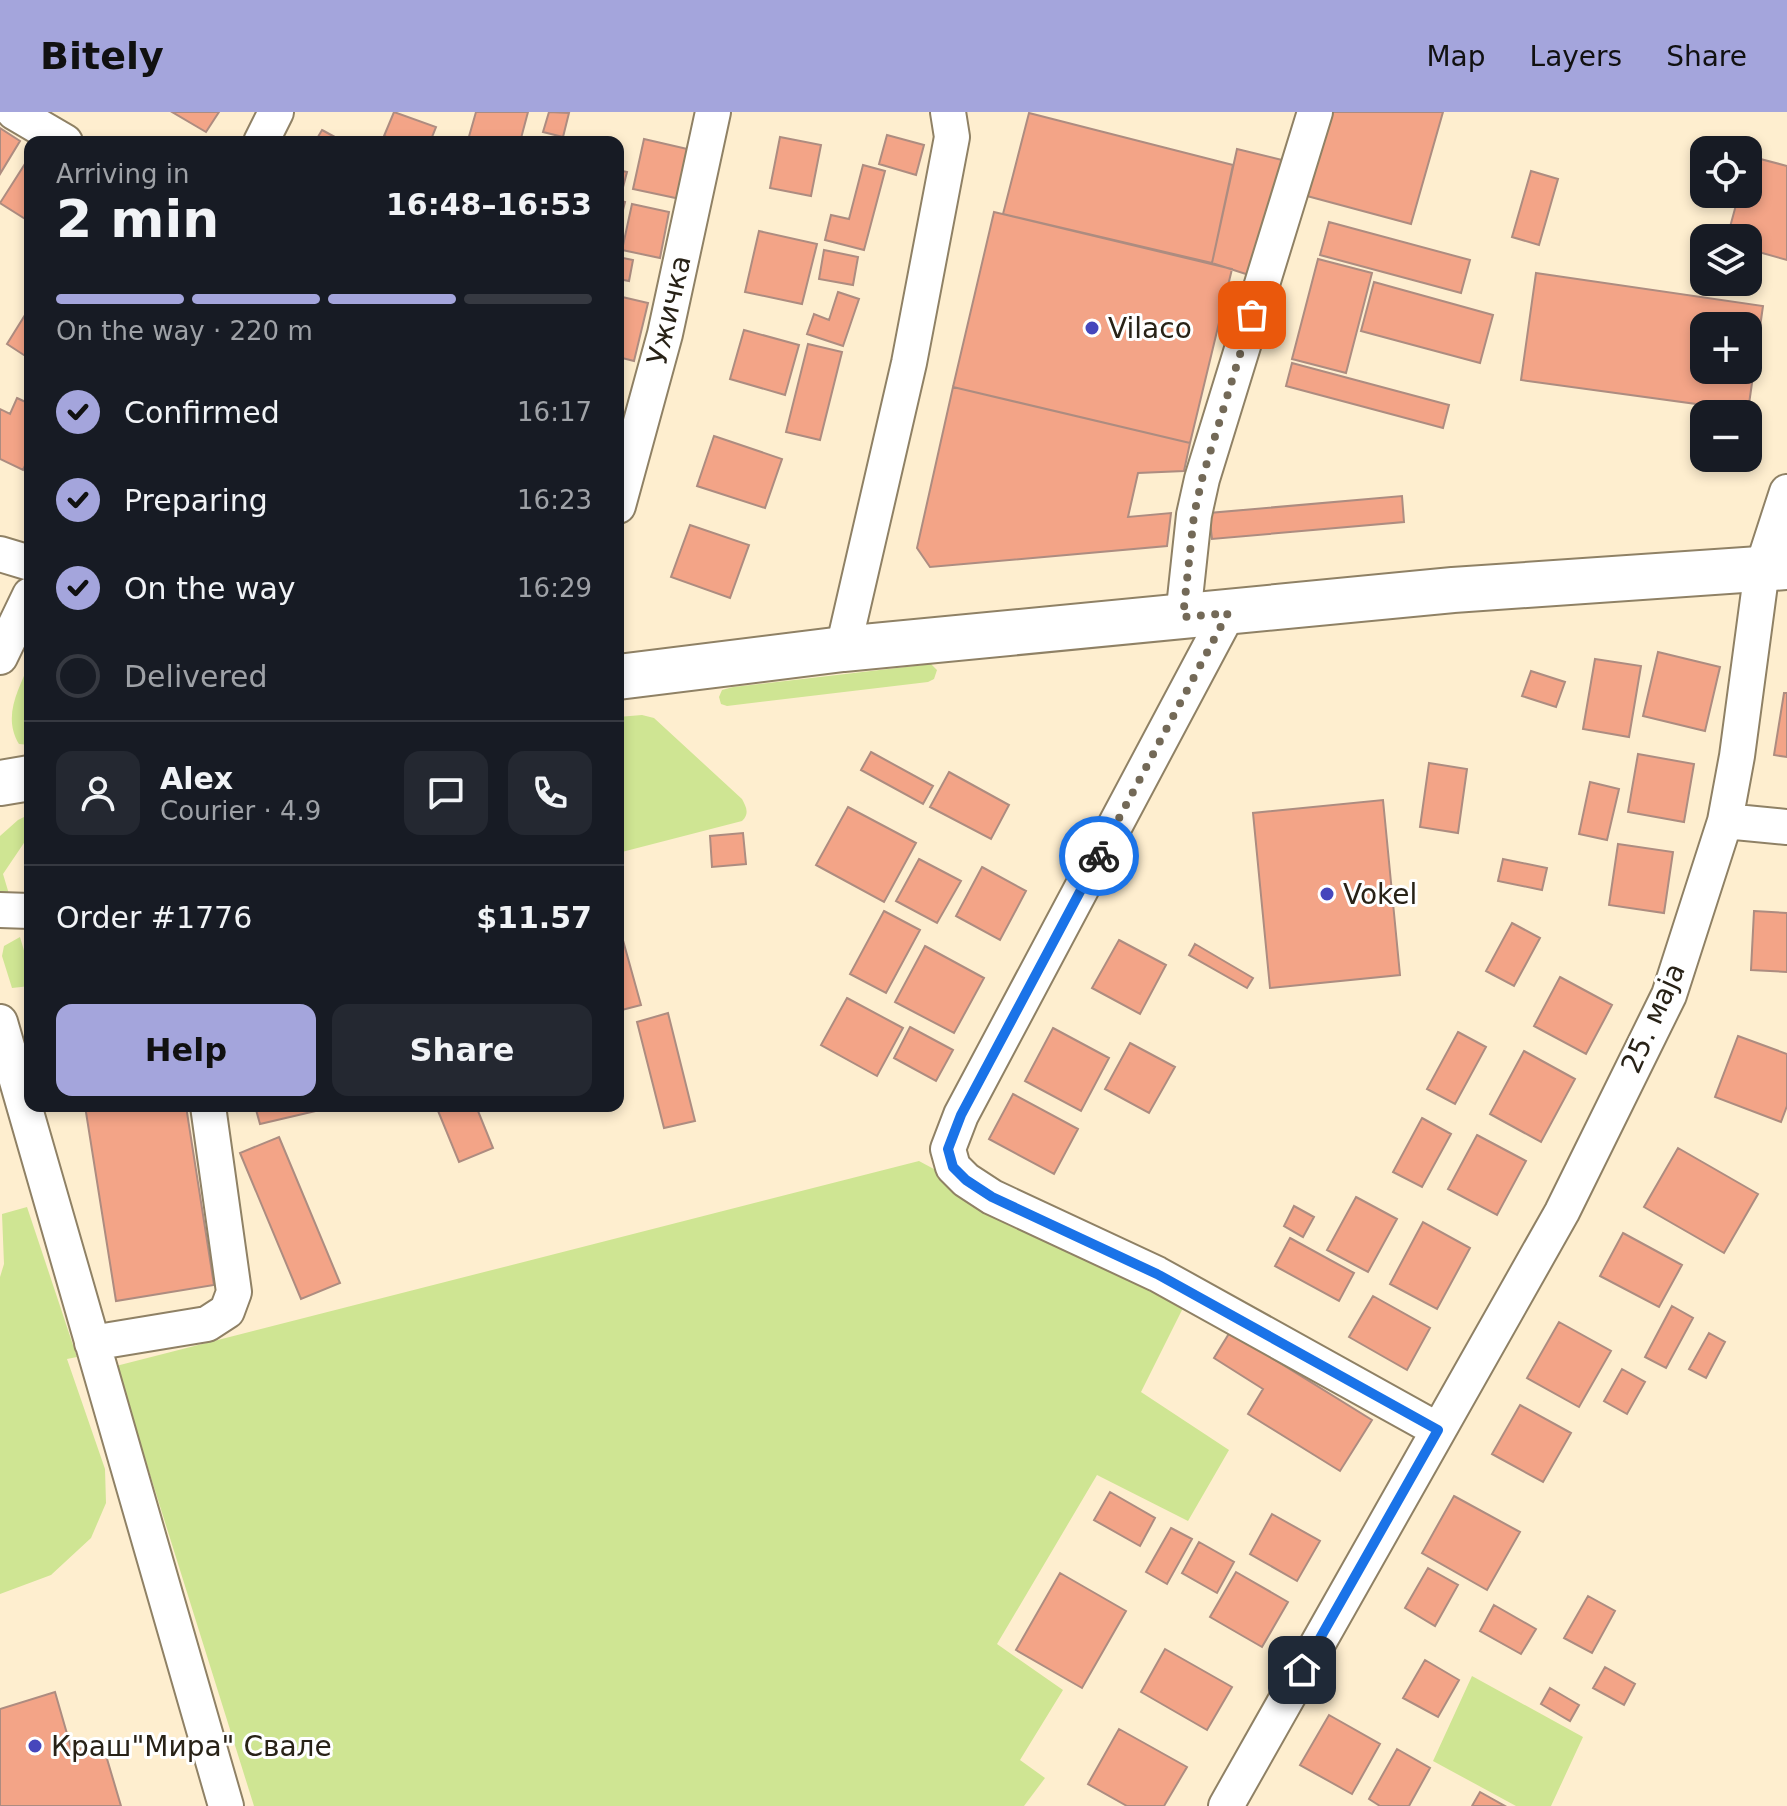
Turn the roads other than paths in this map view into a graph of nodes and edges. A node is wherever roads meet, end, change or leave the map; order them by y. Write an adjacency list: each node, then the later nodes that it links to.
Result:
1 (14, 112): 6 (street)
2 (276, 112): 7 (street)
3 (713, 112): 8 (street, Ужичка)
4 (948, 112): 16 (street)
5 (1315, 112): 15 (street)
6 (55, 136)
7 (264, 136)
8 (624, 484)
9 (1787, 492): 12 (street, 25. маја)
10 (0, 554): 11 (street)
11 (24, 561)
12 (1774, 568): 14 (main road); 21 (street, 25. маја)
13 (24, 607): 17 (street)
14 (1228, 613): 15 (main road); 30 (street)
15 (1183, 617): 16 (main road)
16 (843, 649): 18 (main road)
17 (0, 657)
18 (624, 676)
19 (24, 779): 20 (main road)
20 (0, 783)
21 (1725, 821): 22 (street); 30 (street, 25. маја)
22 (1787, 827)
23 (0, 910): 24 (street)
24 (24, 911)
25 (0, 1022): 26 (street)
26 (24, 1106)
27 (26, 1112): 29 (street)
28 (209, 1112): 29 (street)
29 (92, 1343): 31 (street)
30 (1438, 1430): 32 (street, 25. маја)
31 (226, 1806)
32 (1226, 1806)

